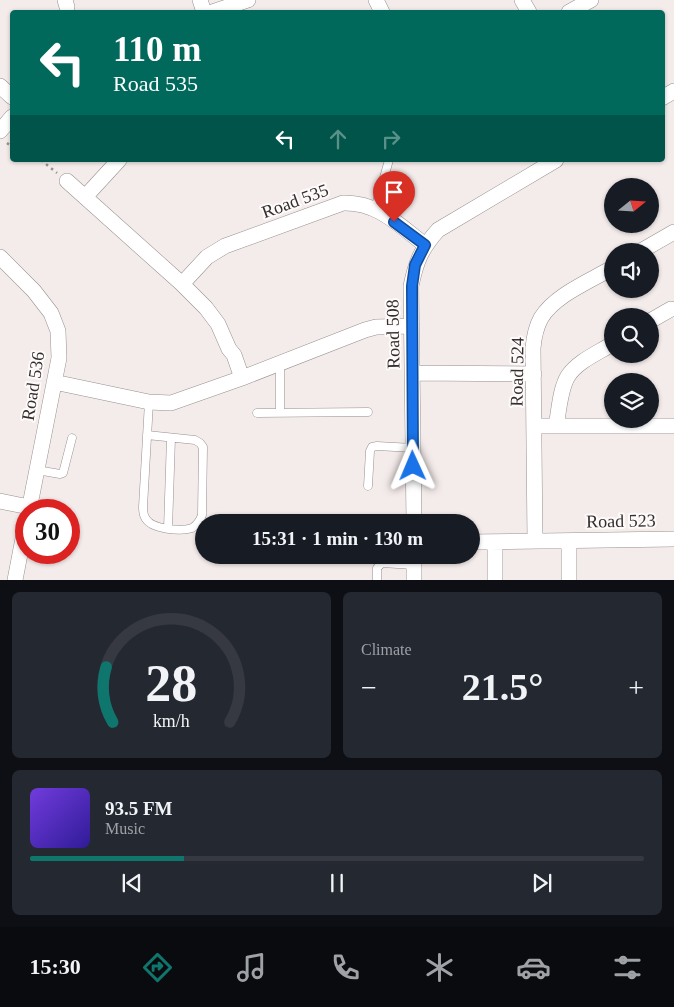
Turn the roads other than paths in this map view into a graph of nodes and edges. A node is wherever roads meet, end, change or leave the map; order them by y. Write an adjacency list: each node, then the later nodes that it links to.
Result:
1 (248, 0): 3 (street)
2 (591, 0): 4 (street)
3 (218, 10)
4 (573, 10)
5 (0, 86): 6 (street)
6 (10, 95)
7 (10, 119): 8 (street)
8 (0, 131)
9 (117, 162): 13 (street)
10 (387, 162): 14 (lane)
11 (553, 162): 17 (street, Road 508)
12 (66, 181): 13 (street)
13 (85, 197): 20 (street)
14 (375, 209): 17 (street, Road 535); 20 (street, Road 535)
15 (674, 232): 16 (street)
16 (655, 243)
17 (425, 245): 23 (street, Road 508)
18 (0, 257): 29 (street, Road 536)
19 (604, 273): 27 (street, Road 524)
20 (182, 284): 28 (street)
21 (671, 309): 22 (street)
22 (659, 316)
23 (412, 326): 25 (street); 26 (street, Road 508)
24 (604, 349): 35 (street)
25 (280, 363): 28 (street); 33 (lane)
26 (412, 373): 27 (street); 40 (street, Road 508)
27 (534, 374): 34 (street, Road 524)
28 (239, 379): 30 (street)
29 (54, 382): 30 (street); 41 (street, Road 536)
30 (149, 402): 37 (lane)
31 (368, 412): 33 (lane)
32 (257, 413): 33 (lane)
33 (280, 413)
34 (534, 426): 35 (street, Road 524); 49 (street, Road 524)
35 (556, 426): 36 (street, Road 524)
36 (674, 426)
37 (147, 435): 39 (lane); 47 (lane)
38 (72, 438): 41 (lane)
39 (172, 438): 47 (lane); 47 (lane)
40 (413, 448): 42 (lane); 46 (street, Road 508)
41 (37, 470): 43 (street, Road 536)
42 (368, 486)
43 (31, 499)
44 (0, 501): 45 (street)
45 (15, 505)
46 (414, 514)
47 (168, 529)
48 (674, 539): 50 (street, Road 523)
49 (535, 541): 50 (street, Road 523); 52 (street, Road 523)
50 (569, 541): 58 (street, Road 523)
51 (480, 542): 52 (street, Road 523)
52 (495, 542): 57 (street)
53 (18, 564): 55 (street)
54 (414, 567): 56 (lane)
55 (15, 580)
56 (377, 580)
57 (495, 580)
58 (569, 580)

